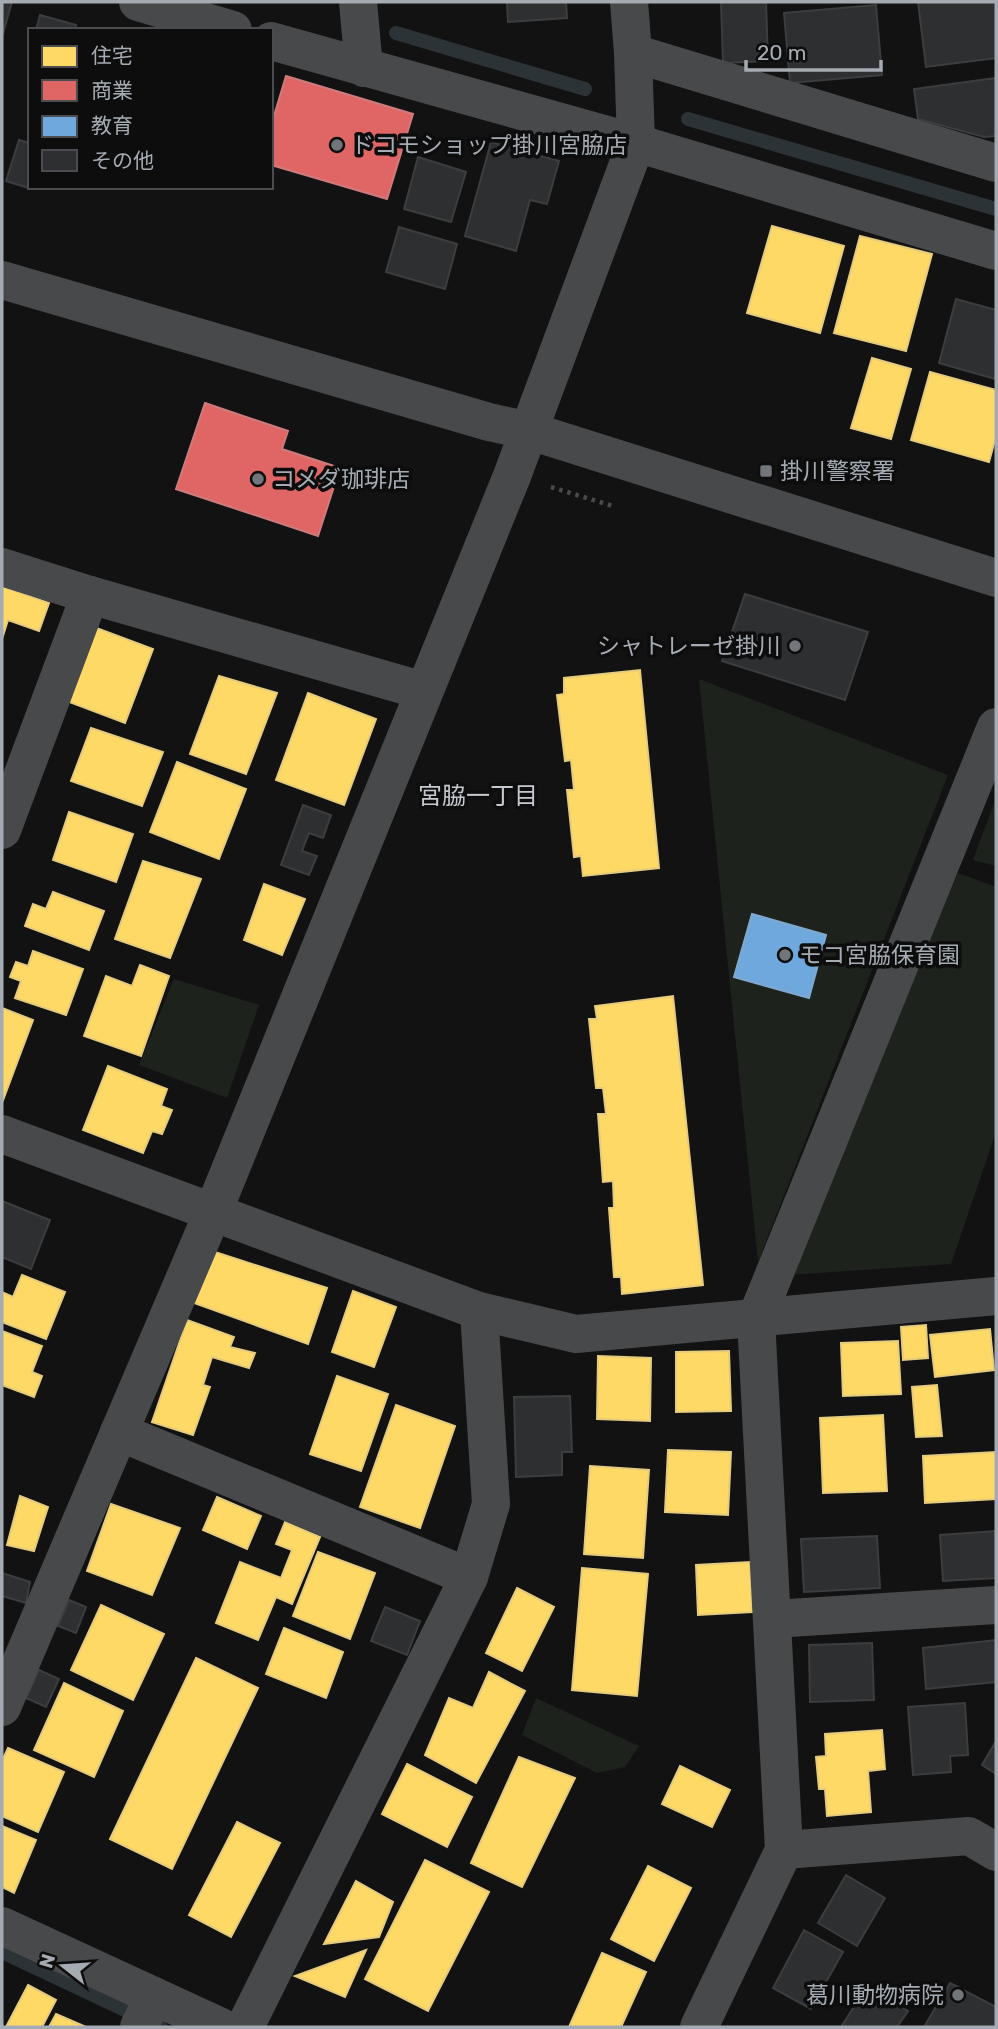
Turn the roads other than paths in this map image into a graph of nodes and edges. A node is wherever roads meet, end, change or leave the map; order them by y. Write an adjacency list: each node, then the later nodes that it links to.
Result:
1 (138, 2): 4 (street)
2 (358, 2): 7 (street)
3 (629, 2): 6 (street)
4 (226, 28)
5 (273, 42): 7 (street)
6 (633, 53): 8 (street); 9 (street)
7 (364, 68): 8 (street)
8 (636, 143): 10 (street); 12 (street)
9 (996, 163)
10 (996, 251)
11 (2, 280): 12 (street)
12 (530, 430): 14 (street); 16 (street)
13 (2, 567): 15 (street)
14 (996, 578)
15 (90, 596): 16 (street); 18 (street)
16 (424, 691): 20 (street)
17 (996, 727): 23 (street)
18 (2, 830)
19 (2, 1134): 20 (street)
20 (213, 1212): 22 (street); 24 (street)
21 (996, 1296): 23 (street)
22 (479, 1311): 23 (street); 25 (street)
23 (756, 1319): 27 (street)
24 (119, 1432): 25 (street); 28 (street)
25 (469, 1577): 34 (street)
26 (996, 1605): 27 (street)
27 (773, 1619): 29 (street)
28 (2, 1707)
29 (784, 1850): 30 (street); 35 (street)
30 (996, 1852)
31 (2, 1926): 32 (street)
32 (146, 2012): 33 (street)
33 (221, 2027)
34 (245, 2027)
35 (699, 2027)

